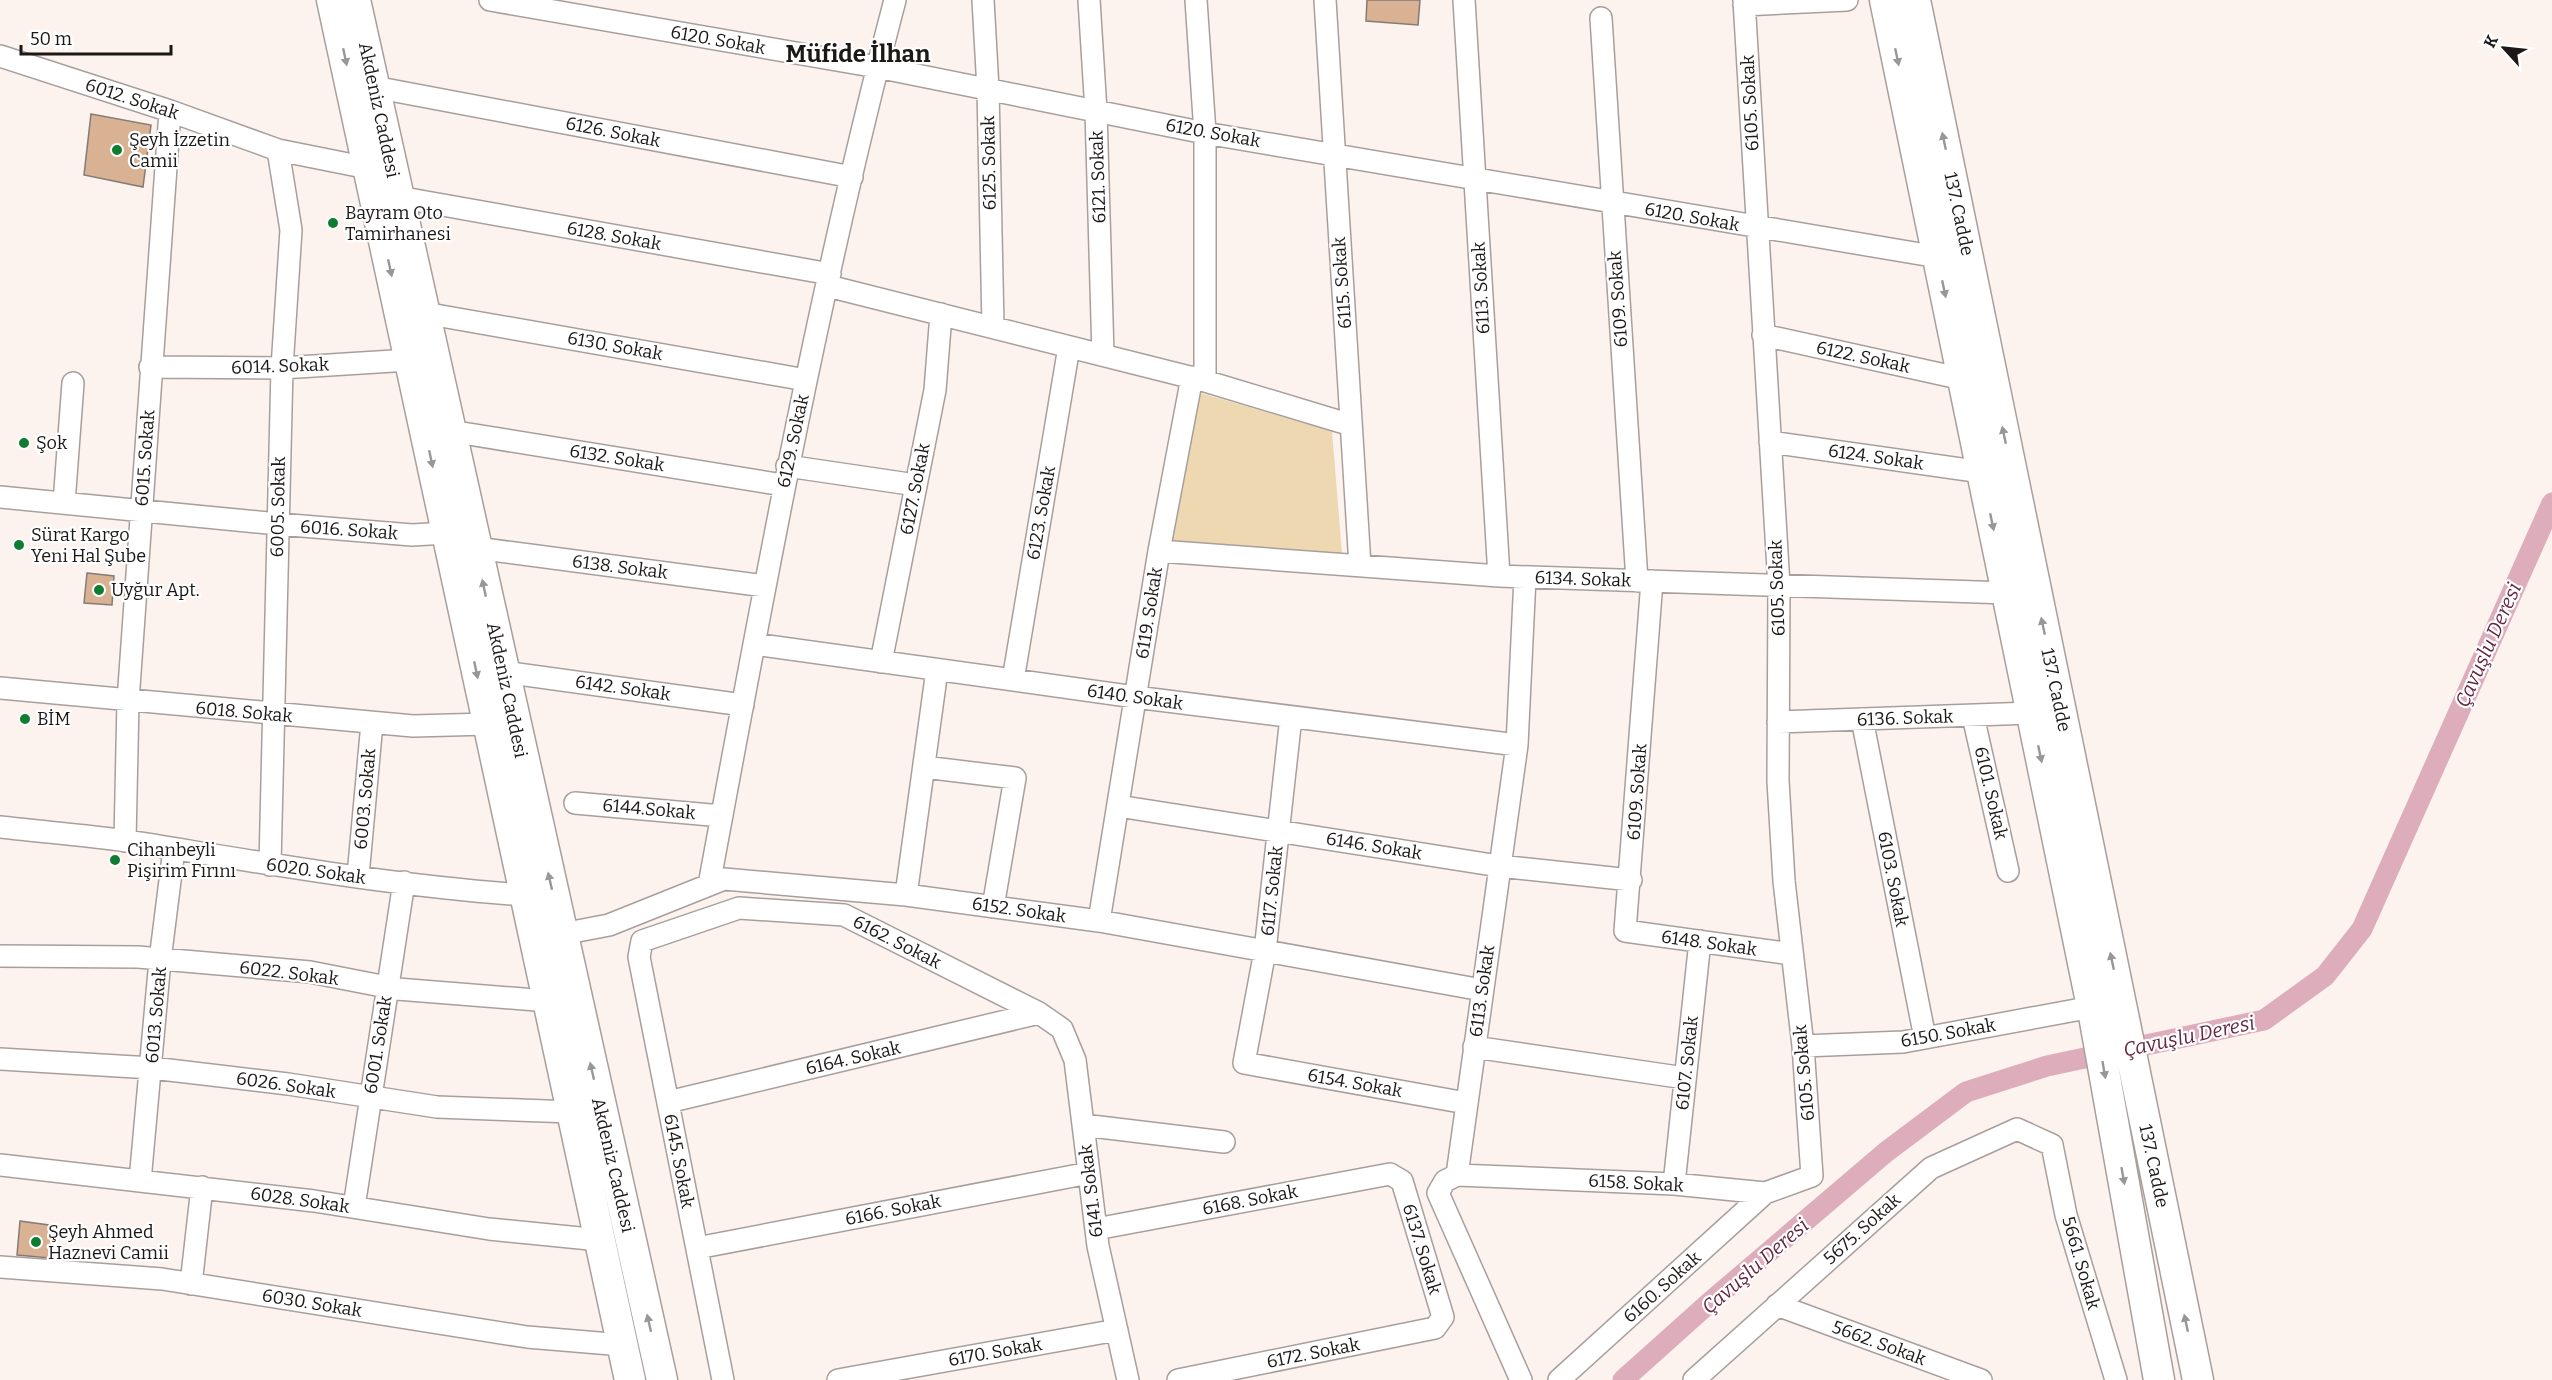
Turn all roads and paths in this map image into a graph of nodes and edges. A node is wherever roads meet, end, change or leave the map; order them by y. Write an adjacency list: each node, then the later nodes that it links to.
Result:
1 (332, 0): 24 (main road, Akdeniz Caddesi, one-way to 24)
2 (355, 0): 17 (main road, Akdeniz Caddesi)
3 (490, 0): 16 (street, 6120. Sokak)
4 (895, 0): 16 (street, 6129. Sokak)
5 (983, 0): 18 (street, 6125. Sokak)
6 (1089, 0): 20 (street, 6121. Sokak)
7 (1196, 0): 21 (street, 6119. Sokak)
8 (1325, 0): 23 (street, 6115. Sokak)
9 (1464, 0): 26 (street, 6113. Sokak)
10 (1848, 0): 13 (street)
11 (1885, 0): 30 (main road, 137. Cadde, one-way to 30)
12 (1915, 0): 114 (main road, 137. Cadde, one-way to 12)
13 (1744, 3): 29 (street, 6105. Sokak)
14 (1601, 18): 28 (street, 6109. Sokak)
15 (0, 56): 19 (street, 6012. Sokak)
16 (877, 67): 18 (street, 6120. Sokak); 25 (street, 6129. Sokak)
17 (374, 87): 25 (street, 6126. Sokak); 27 (main road, Akdeniz Caddesi)
18 (988, 89): 20 (street, 6120. Sokak); 34 (street, 6125. Sokak)
19 (170, 111): 22 (street, 6012. Sokak); 39 (street, 6015. Sokak)
20 (1096, 111): 21 (street, 6120. Sokak); 37 (street, 6121. Sokak)
21 (1205, 133): 23 (street, 6120. Sokak); 41 (street, 6119. Sokak)
22 (278, 150): 24 (street, 6012. Sokak); 40 (street, 6005. Sokak)
23 (1334, 154): 26 (street, 6120. Sokak); 45 (street, 6115. Sokak)
24 (368, 168): 38 (main road, Akdeniz Caddesi, one-way to 38)
25 (852, 177): 31 (street, 6129. Sokak)
26 (1475, 178): 28 (street, 6120. Sokak); 59 (street, 6113. Sokak)
27 (398, 197): 31 (street, 6128. Sokak); 32 (main road, Akdeniz Caddesi)
28 (1612, 202): 29 (street, 6120. Sokak); 61 (street, 6109. Sokak)
29 (1757, 228): 30 (street, 6120. Sokak); 35 (street, 6105. Sokak)
30 (1938, 257): 42 (main road, 137. Cadde, one-way to 42)
31 (829, 280): 33 (street, 6128. Sokak); 43 (street, 6129. Sokak)
32 (424, 313): 43 (street, 6130. Sokak); 46 (main road, Akdeniz Caddesi)
33 (941, 314): 34 (street, 6128. Sokak); 50 (street, 6127. Sokak)
34 (993, 327): 36 (street, 6128. Sokak)
35 (1763, 335): 42 (street, 6122. Sokak); 47 (street, 6105. Sokak)
36 (1069, 346): 37 (street, 6128. Sokak); 69 (street, 6123. Sokak)
37 (1102, 355): 41 (street, 6128. Sokak)
38 (409, 360): 40 (street, 6014. Sokak); 55 (main road, Akdeniz Caddesi, one-way to 55)
39 (150, 367): 40 (street, 6014. Sokak); 53 (street, 6015. Sokak)
40 (282, 368): 54 (street, 6005. Sokak)
41 (1198, 379): 45 (street, 6128. Sokak); 57 (street, 6119. Sokak)
42 (1963, 379): 48 (main road, 137. Cadde)
43 (806, 380): 49 (street, 6129. Sokak)
44 (73, 383): 52 (street)
45 (1351, 425): 58 (street, 6115. Sokak)
46 (450, 431): 49 (street, 6132. Sokak); 56 (main road, Akdeniz Caddesi)
47 (1770, 442): 48 (street, 6124. Sokak); 63 (street, 6105. Sokak)
48 (1982, 472): 64 (main road, 137. Cadde, one-way to 64)
49 (785, 476): 50 (street, 6132. Sokak); 62 (street, 6129. Sokak)
50 (916, 485): 66 (street, 6127. Sokak)
51 (0, 497): 52 (street, 6016. Sokak)
52 (64, 503): 53 (street, 6016. Sokak)
53 (142, 511): 54 (street, 6016. Sokak); 72 (street, 6015. Sokak)
54 (278, 524): 55 (street, 6016. Sokak); 75 (street, 6005. Sokak)
55 (447, 533): 81 (main road, Akdeniz Caddesi, one-way to 81)
56 (476, 548): 62 (street, 6138. Sokak); 68 (main road, Akdeniz Caddesi, one-way to 56)
57 (1159, 551): 58 (street, 6134. Sokak); 71 (street, 6119. Sokak)
58 (1360, 566): 59 (street, 6134. Sokak)
59 (1499, 576): 60 (street, 6134. Sokak)
60 (1525, 577): 61 (street, 6134. Sokak); 82 (street, 6113. Sokak)
61 (1645, 581): 63 (street, 6134. Sokak); 95 (street, 6109. Sokak)
62 (765, 586): 65 (street, 6129. Sokak)
63 (1779, 586): 64 (street, 6134. Sokak); 80 (street, 6105. Sokak)
64 (2007, 593): 74 (main road, 137. Cadde)
65 (754, 644): 66 (street, 6140. Sokak); 73 (street, 6129. Sokak)
66 (882, 662): 67 (street, 6140. Sokak)
67 (937, 670): 69 (street, 6140. Sokak); 83 (street)
68 (503, 672): 73 (street, 6142. Sokak); 103 (main road, Akdeniz Caddesi, one-way to 68)
69 (1013, 680): 71 (street, 6140. Sokak)
70 (0, 688): 72 (street, 6018. Sokak)
71 (1135, 697): 77 (street, 6140. Sokak); 85 (street, 6119. Sokak)
72 (128, 701): 75 (street, 6018. Sokak); 89 (street, 6015. Sokak)
73 (743, 705): 86 (street, 6129. Sokak)
74 (2031, 713): 76 (street, 6136. Sokak); 114 (main road, 137. Cadde, one-way to 114)
75 (273, 715): 79 (street, 6018. Sokak); 91 (street, 6005. Sokak)
76 (1973, 716): 78 (street, 6136. Sokak); 93 (street, 6101. Sokak)
77 (1291, 717): 82 (street, 6140. Sokak); 88 (street, 6117. Sokak)
78 (1862, 720): 80 (street, 6136. Sokak); 115 (street, 6103. Sokak)
79 (372, 723): 81 (street, 6018. Sokak); 94 (street, 6003. Sokak)
80 (1778, 723): 107 (street, 6105. Sokak)
81 (488, 724): 98 (main road, Akdeniz Caddesi)
82 (1517, 745): 92 (street, 6113. Sokak)
83 (924, 767): 99 (street); 100 (street)
84 (575, 803): 86 (street, 6144.Sokak)
85 (1118, 806): 88 (street, 6146. Sokak); 101 (street, 6119. Sokak)
86 (722, 816): 97 (street, 6129. Sokak)
87 (0, 827): 89 (street, 6020. Sokak)
88 (1278, 831): 92 (street, 6146. Sokak); 106 (street, 6117. Sokak)
89 (124, 841): 90 (street, 6020. Sokak)
90 (174, 849): 91 (street, 6020. Sokak); 109 (street, 6013. Sokak)
91 (270, 865): 94 (street, 6020. Sokak)
92 (1499, 866): 95 (street, 6146. Sokak); 111 (street, 6113. Sokak)
93 (2008, 871)
94 (358, 876): 96 (street, 6020. Sokak)
95 (1630, 880): 102 (street, 6109. Sokak)
96 (404, 882): 98 (street, 6020. Sokak); 110 (street, 6001. Sokak)
97 (710, 885): 99 (street, 6152. Sokak); 103 (street, 6152. Sokak)
98 (525, 895): 112 (main road, Akdeniz Caddesi)
99 (906, 895): 100 (street, 6152. Sokak)
100 (993, 907): 101 (street, 6152. Sokak)
101 (1099, 921): 106 (street, 6152. Sokak)
102 (1625, 931): 105 (street, 6148. Sokak)
103 (562, 934): 112 (main road, Akdeniz Caddesi)
104 (642, 941): 113 (street, 6162. Sokak); 123 (street, 6145. Sokak)
105 (1700, 941): 107 (street, 6148. Sokak); 121 (street, 6107. Sokak)
106 (1265, 951): 111 (street, 6152. Sokak); 119 (street, 6117. Sokak)
107 (1792, 954): 116 (street, 6105. Sokak)
108 (0, 956): 109 (street, 6022. Sokak)
109 (160, 960): 110 (street, 6022. Sokak); 120 (street, 6013. Sokak)
110 (387, 987): 112 (street, 6022. Sokak); 122 (street, 6001. Sokak)
111 (1482, 990): 117 (street, 6113. Sokak)
112 (562, 1002): 125 (main road, Akdeniz Caddesi); 149 (main road, Akdeniz Caddesi, one-way to 112)
113 (1039, 1013): 123 (street, 6164. Sokak); 126 (street, 6141. Sokak)
114 (2104, 1015): 115 (street, 6150. Sokak); 159 (main road, 137. Cadde, one-way to 159); 160 (main road, 137. Cadde, one-way to 114)
115 (1925, 1038): 116 (street, 6150. Sokak)
116 (1803, 1046): 132 (street, 6105. Sokak)
117 (1474, 1047): 121 (street); 124 (street, 6113. Sokak)
118 (0, 1059): 120 (street, 6026. Sokak)
119 (1244, 1063): 124 (street, 6154. Sokak)
120 (152, 1068): 122 (street, 6026. Sokak); 133 (street, 6013. Sokak)
121 (1685, 1078): 135 (street, 6107. Sokak)
122 (370, 1096): 125 (street, 6026. Sokak); 138 (street, 6001. Sokak)
123 (668, 1102): 141 (street, 6145. Sokak)
124 (1466, 1103): 131 (street, 6113. Sokak)
125 (572, 1112): 140 (main road, Akdeniz Caddesi)
126 (1083, 1125): 127 (street); 130 (street, 6141. Sokak)
127 (1224, 1142)
128 (2052, 1145): 144 (street, 5675. Sokak); 158 (street, 5661. Sokak)
129 (0, 1165): 133 (street, 6028. Sokak)
130 (1089, 1173): 139 (street, 6141. Sokak); 141 (street, 6166. Sokak)
131 (1457, 1175): 135 (street, 6158. Sokak); 154 (street)
132 (1812, 1176): 137 (street, 6158. Sokak)
133 (140, 1181): 136 (street, 6028. Sokak)
134 (1402, 1181): 139 (street, 6168. Sokak); 145 (street, 6137. Sokak)
135 (1674, 1184): 137 (street, 6158. Sokak)
136 (202, 1188): 138 (street, 6028. Sokak); 143 (street)
137 (1765, 1193): 155 (street, 6160. Sokak)
138 (354, 1207): 140 (street, 6028. Sokak)
139 (1096, 1229): 146 (street, 6141. Sokak)
140 (600, 1240): 147 (main road, Akdeniz Caddesi)
141 (697, 1248): 150 (street, 6145. Sokak)
142 (0, 1267): 143 (street, 6030. Sokak)
143 (191, 1284): 147 (street, 6030. Sokak)
144 (1777, 1305): 156 (street, 5675. Sokak); 157 (street, 5662. Sokak)
145 (1443, 1317): 153 (street, 6172. Sokak)
146 (1117, 1330): 151 (street, 6170. Sokak); 152 (street, 6141. Sokak)
147 (623, 1346): 148 (main road, Akdeniz Caddesi)
148 (630, 1380)
149 (662, 1380)
150 (723, 1380)
151 (838, 1380)
152 (1128, 1380)
153 (1178, 1380)
154 (1521, 1380)
155 (1559, 1380)
156 (1694, 1380)
157 (1981, 1380)
158 (2116, 1380)
159 (2160, 1380)
160 (2198, 1380)

